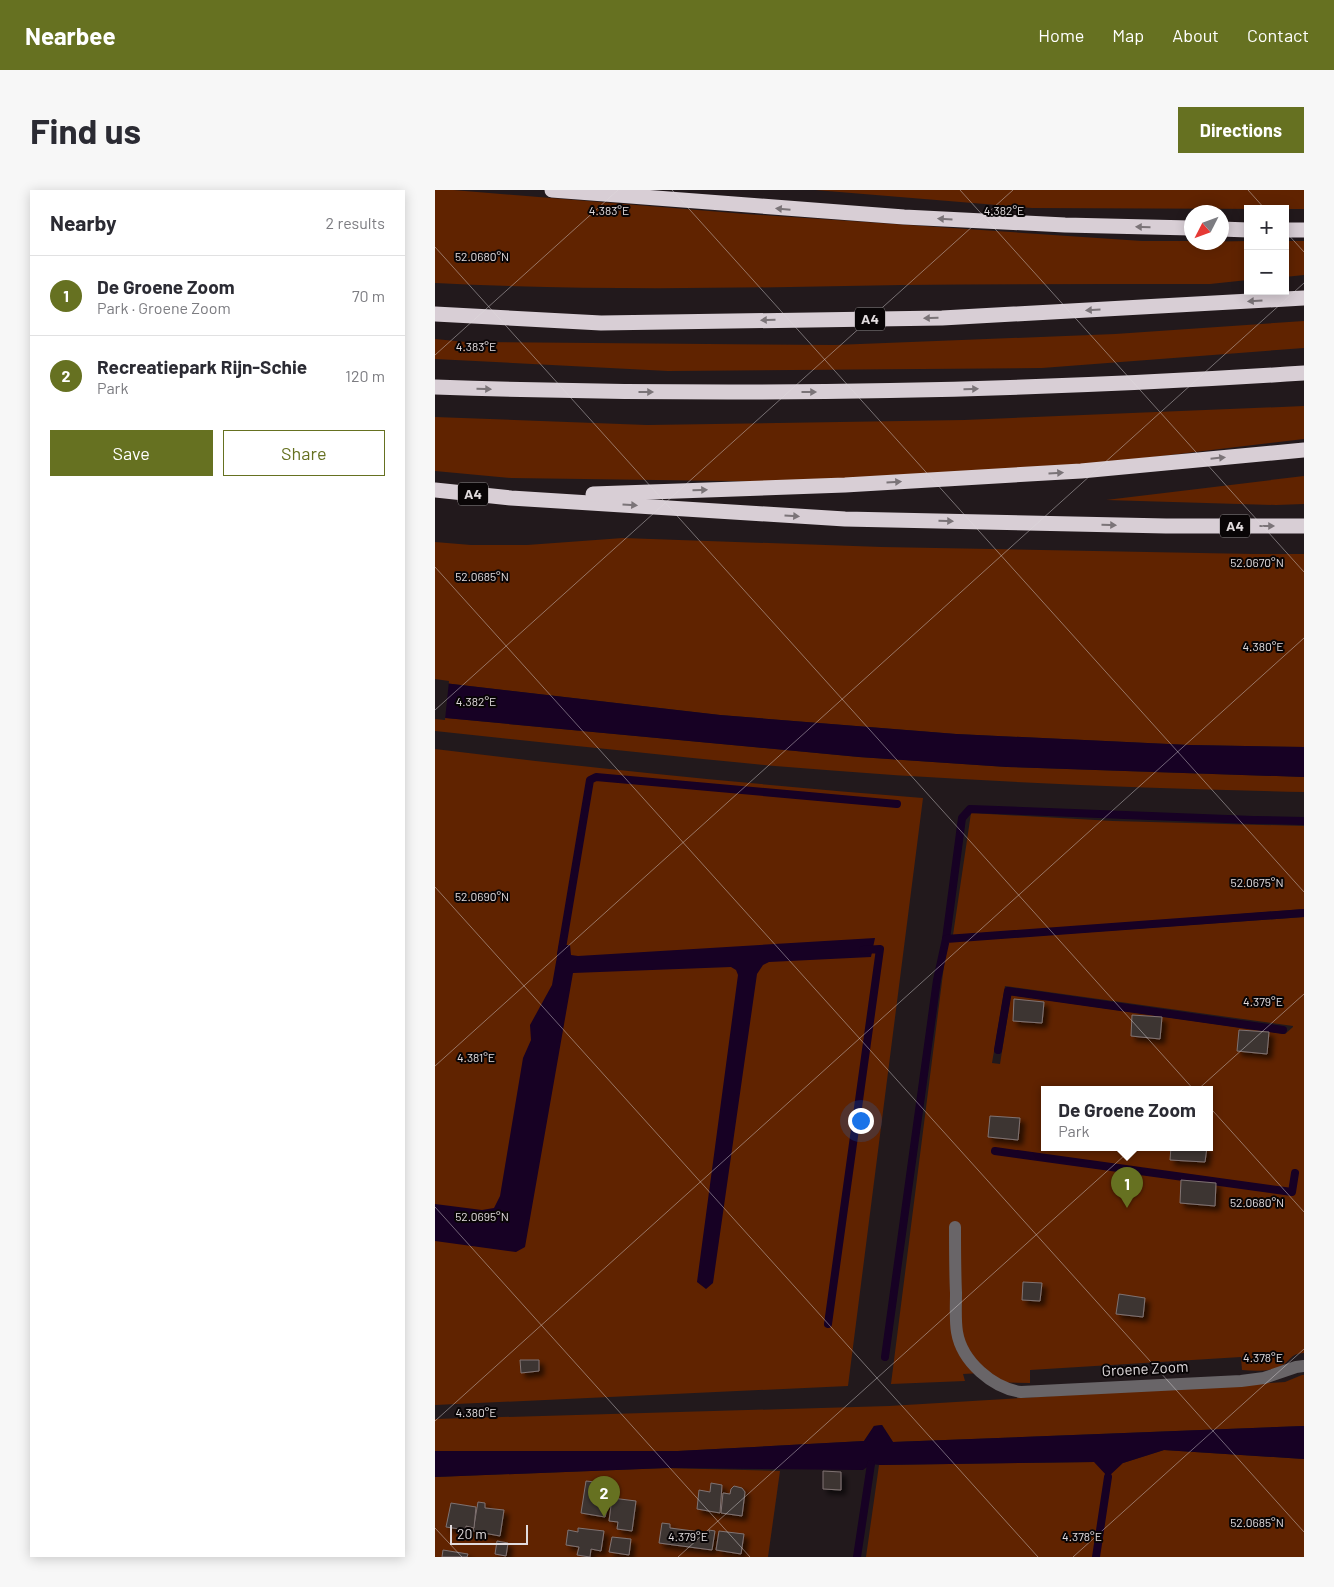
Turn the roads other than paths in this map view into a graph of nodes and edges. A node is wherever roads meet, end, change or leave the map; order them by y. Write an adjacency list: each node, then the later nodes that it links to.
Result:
1 (552, 190): 2 (highway, one-way to 1)
2 (1184, 228)
3 (1229, 229): 4 (highway)
4 (1244, 230)
5 (1289, 230): 6 (highway)
6 (1304, 230)
7 (1304, 298): 8 (highway, A4, one-way to 8)
8 (435, 314)
9 (1304, 373): 10 (highway, one-way to 9)
10 (435, 388)
11 (1304, 450): 13 (highway, A4, one-way to 11)
12 (435, 490): 13 (highway, A4)
13 (511, 498): 14 (highway, A4, one-way to 14)
14 (1304, 526)
15 (955, 1227): 16 (street, Groene Zoom)
16 (1304, 1366)

